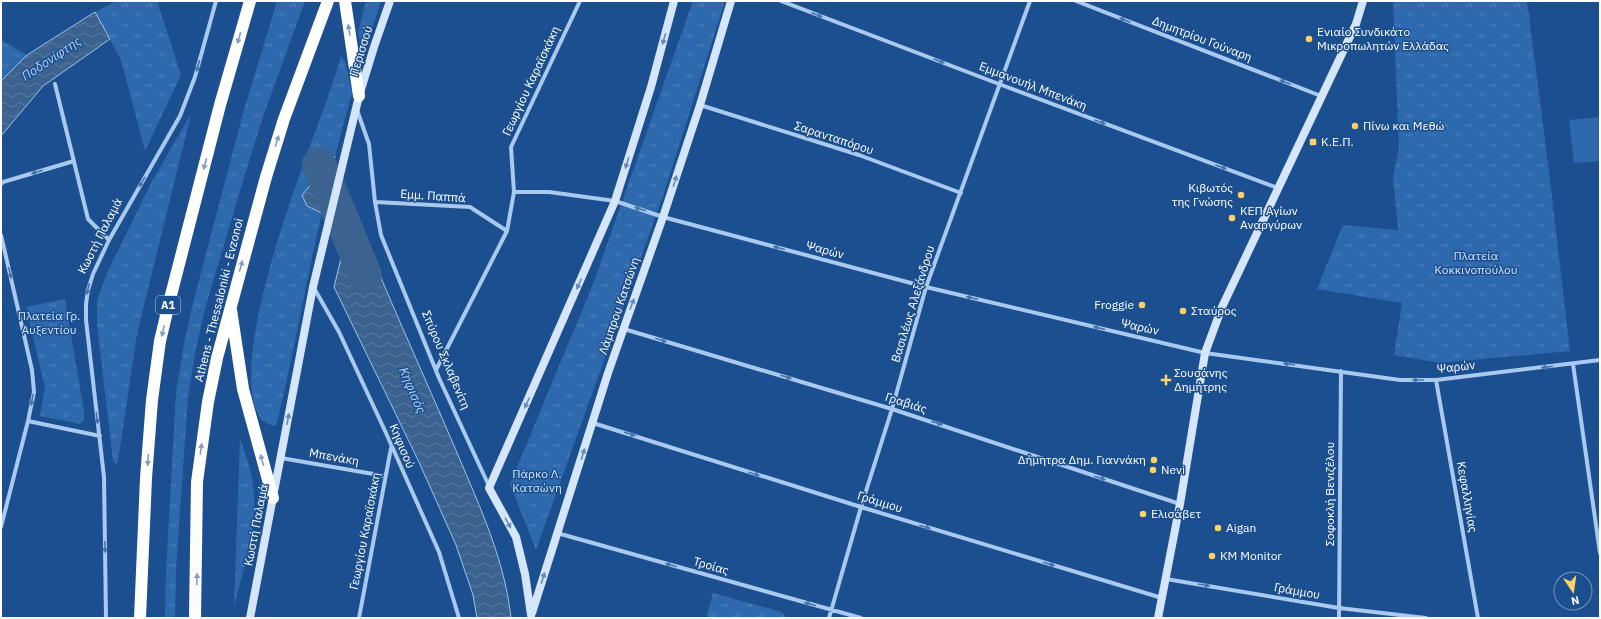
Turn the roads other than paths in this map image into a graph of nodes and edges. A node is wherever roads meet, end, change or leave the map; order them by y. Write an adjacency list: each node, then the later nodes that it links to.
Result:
1 (216, 1): 29 (street, Κωστή Παλαμά, one-way to 29)
2 (250, 1): 60 (highway, Α1, one-way to 60)
3 (328, 1): 32 (highway, Athens - Thessaloniki - Evzonoi, one-way to 3)
4 (345, 1): 15 (highway, one-way to 4)
5 (390, 1): 15 (street, Περισσού)
6 (580, 1): 22 (street, Γεωργίου Καραϊσκάκη)
7 (674, 1): 24 (street, one-way to 24)
8 (731, 1): 17 (street, Λάμπρου Κατσώνη)
9 (781, 1): 14 (street, Εμμανουήλ Μπενάκη, one-way to 14)
10 (1030, 1): 14 (street, Βασιλέως Αλεξάνδρου)
11 (1076, 1): 16 (street, Δημητρίου Γούναρη, one-way to 11)
12 (1363, 1): 16 (street)
13 (55, 84): 19 (street)
14 (999, 84): 21 (street, Εμμανουήλ Μπενάκη, one-way to 21); 23 (street, Βασιλέως Αλεξάνδρου)
15 (360, 96): 18 (street, Περισσού)
16 (1321, 96): 21 (street)
17 (700, 105): 23 (street, Σαρανταπόρου); 26 (street, Λάμπρου Κατσώνη, one-way to 17)
18 (357, 109): 25 (street, Σπύρου Σκλαβενίτη); 30 (street, Κωστή Παλαμά)
19 (74, 161): 20 (street, one-way to 20); 29 (street)
20 (1, 184)
21 (1278, 188): 34 (street)
22 (514, 192): 24 (street); 27 (street, Γεωργίου Καραϊσκάκη)
23 (961, 193): 31 (street, Βασιλέως Αλεξάνδρου)
24 (615, 201): 26 (street, Ψαρών, one-way to 24); 47 (street, one-way to 47)
25 (375, 202): 27 (street, Εμμ. Παππά); 37 (street, Σπύρου Σκλαβενίτη)
26 (663, 217): 31 (street, Ψαρών, one-way to 26); 33 (street, Λάμπρου Κατσώνη, one-way to 26)
27 (507, 231): 37 (street, Γεωργίου Καραϊσκάκη)
28 (1, 235): 41 (street, one-way to 41)
29 (109, 240): 43 (street, Κωστή Παλαμά, one-way to 43)
30 (314, 287): 44 (street, Κηφισού); 45 (street, Κωστή Παλαμά, one-way to 30)
31 (926, 287): 34 (street, Ψαρών, one-way to 31); 40 (street, Βασιλέως Αλεξάνδρου)
32 (230, 304): 48 (highway, one-way to 32); 61 (highway, Athens - Thessaloniki - Evzonoi, one-way to 32)
33 (624, 329): 40 (street, Γραβιάς, one-way to 40); 42 (street, Λάμπρου Κατσώνη)
34 (1205, 353): 38 (street, Ψαρών, one-way to 34); 49 (street)
35 (1600, 360): 36 (street, Ψαρών)
36 (1573, 364): 39 (street, Ψαρών, one-way to 39); 53 (street)
37 (436, 370): 47 (street, Σπύρου Σκλαβενίτη)
38 (1341, 371): 39 (street, Ψαρών, one-way to 38); 56 (street, Σοφοκλή Βενιζέλου)
39 (1436, 380): 70 (street, Κεφαλληνίας)
40 (892, 409): 49 (street, Γραβιάς, one-way to 49); 50 (street, Βασιλέως Αλεξάνδρου)
41 (28, 421): 43 (street); 51 (street)
42 (593, 423): 50 (street, Γράμμου, one-way to 50); 52 (street, Λάμπρου Κατσώνη, one-way to 42)
43 (100, 436): 59 (street, Κωστή Παλαμά, one-way to 59)
44 (391, 448): 46 (street, Γεωργίου Καραϊσκάκη); 64 (street, Κηφισού)
45 (280, 458): 46 (street, Μπενάκη); 48 (street, Κωστή Παλαμά)
46 (385, 476): 63 (street, Γεωργίου Καραϊσκάκη)
47 (490, 488): 58 (street, Σπύρου Σκλαβενίτη, one-way to 58)
48 (273, 498): 62 (street, Κωστή Παλαμά)
49 (1180, 504): 54 (street)
50 (861, 507): 55 (street, Γράμμου, one-way to 55); 57 (street, Βασιλέως Αλεξάνδρου)
51 (1, 527)
52 (556, 533): 57 (street, Τροίας, one-way to 52); 58 (street, Λάμπρου Κατσώνη, one-way to 52)
53 (1600, 554)
54 (1166, 579): 55 (street); 56 (street, Γράμμου, one-way to 56)
55 (1162, 598): 67 (street)
56 (1339, 608): 68 (street, Σοφοκλή Βενιζέλου); 69 (street, Γράμμου)
57 (832, 610): 65 (street, Βασιλέως Αλεξάνδρου); 66 (street, Τροίας)
58 (531, 617)
59 (106, 618)
60 (140, 618)
61 (195, 618)
62 (250, 618)
63 (359, 618)
64 (459, 618)
65 (829, 618)
66 (861, 618)
67 (1158, 618)
68 (1339, 618)
69 (1426, 618)
70 (1478, 618)

